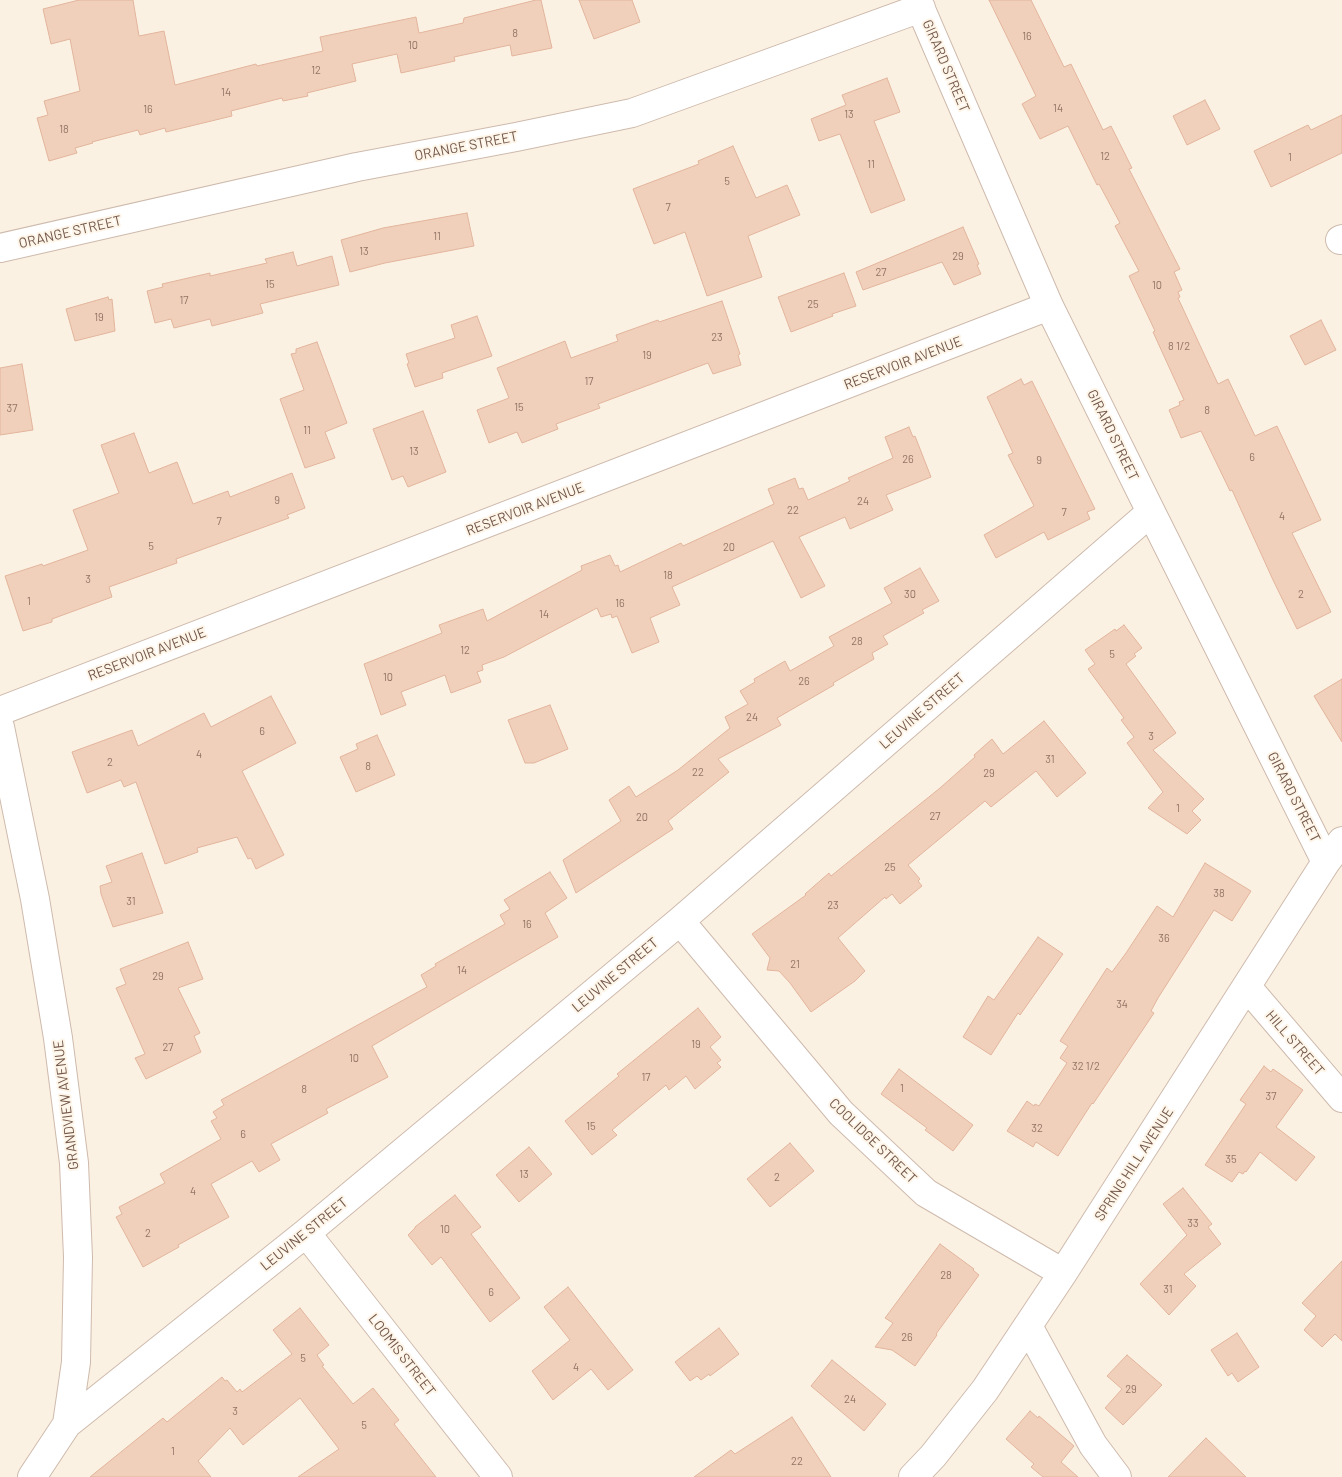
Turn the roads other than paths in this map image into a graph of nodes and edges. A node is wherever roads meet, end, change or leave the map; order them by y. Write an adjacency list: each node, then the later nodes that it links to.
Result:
1 (919, 4): 2 (street, ORANGE STREET); 3 (street, GIRARD STREET)
2 (0, 248)
3 (1049, 306): 4 (street, GIRARD STREET); 5 (street, RESERVOIR AVENUE)
4 (1151, 512): 7 (street, GIRARD STREET); 8 (street, LEUVINE STREET)
5 (0, 711)
6 (0, 726): 14 (street, GRANDVIEW AVENUE)
7 (1334, 851): 9 (street, SPRING HILL AVENUE)
8 (680, 921): 11 (street, LEUVINE STREET); 12 (street, COOLIDGE STREET)
9 (1247, 987): 10 (street, HILL STREET); 12 (street, SPRING HILL AVENUE)
10 (1342, 1098)
11 (306, 1233): 14 (street, LEUVINE STREET); 16 (street, LOOMIS STREET)
12 (1063, 1273): 13 (street, SPRING HILL AVENUE)
13 (1028, 1326): 17 (street, SPRING HILL AVENUE); 18 (street)
14 (67, 1424): 15 (street, GRANDVIEW AVENUE)
15 (32, 1477)
16 (498, 1477)
17 (913, 1477)
18 (1116, 1477)

